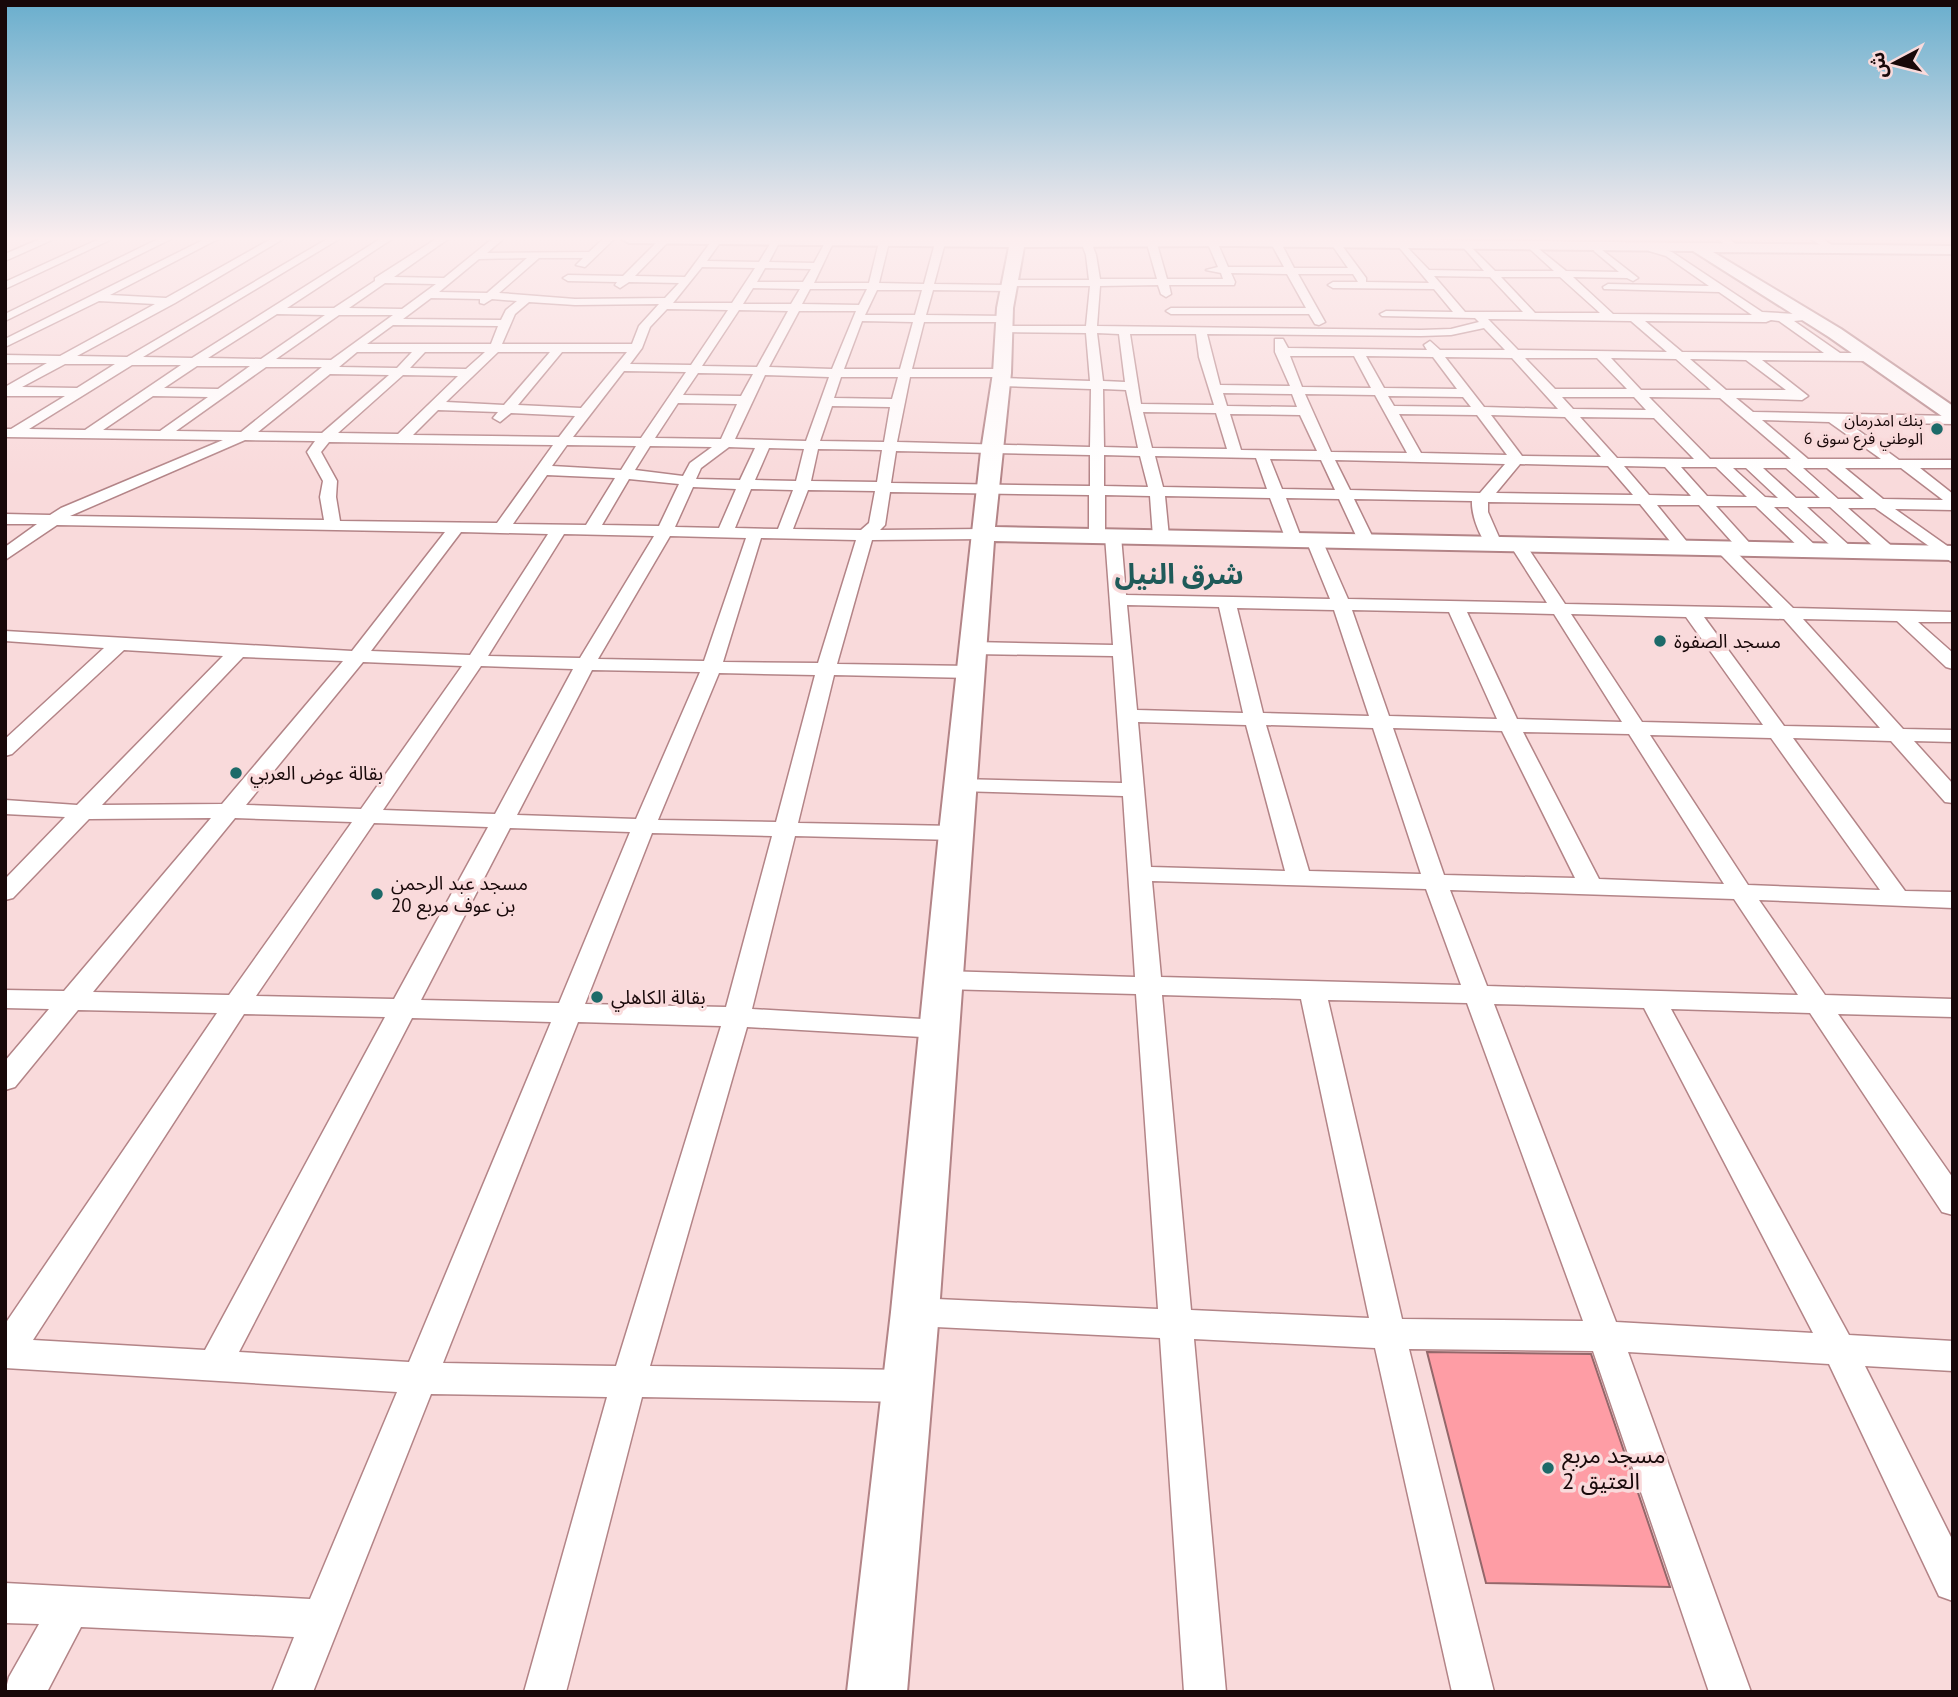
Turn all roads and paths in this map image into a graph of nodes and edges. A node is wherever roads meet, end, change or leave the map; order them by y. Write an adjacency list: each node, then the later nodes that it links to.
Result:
1 (58, 318): 44 (street)
2 (138, 318): 31 (street)
3 (201, 318): 33 (street)
4 (255, 318): 62 (street)
5 (328, 318): 63 (street)
6 (396, 318): 32 (street)
7 (464, 318): 34 (street)
8 (507, 318): 35 (street)
9 (652, 318): 49 (street)
10 (728, 318): 66 (street)
11 (791, 318): 68 (street)
12 (858, 318): 70 (street)
13 (913, 318): 29 (street)
14 (926, 318): 29 (street)
15 (1007, 318): 72 (street)
16 (1052, 318): 36 (street)
17 (1092, 318): 36 (street)
18 (1173, 318): 38 (street)
19 (1317, 318): 41 (street)
20 (1389, 318): 42 (street)
21 (1408, 318): 43 (street)
22 (1474, 318): 30 (street)
23 (1500, 318): 30 (street)
24 (1635, 318): 55 (street)
25 (1699, 318): 26 (street)
26 (1765, 318)
27 (1782, 318): 57 (street)
28 (1812, 318): 58 (street)
29 (921, 319): 71 (street)
30 (1483, 320): 43 (street); 53 (street)
31 (133, 321): 33 (street); 60 (street)
32 (391, 322): 34 (street); 46 (street)
33 (192, 323): 61 (street)
34 (459, 323): 35 (street)
35 (503, 323): 47 (street)
36 (1091, 330): 37 (street); 73 (street)
37 (1124, 330): 38 (street); 74 (street)
38 (1176, 330): 39 (street)
39 (1201, 330): 40 (street); 75 (street)
40 (1277, 331): 41 (street); 50 (street)
41 (1324, 332): 42 (street)
42 (1399, 332): 43 (street)
43 (1421, 333): 52 (street)
44 (5, 344)
45 (423, 347): 46 (street); 47 (street); 67 (street)
46 (354, 348): 65 (street)
47 (495, 348): 48 (street); 69 (street)
48 (559, 348): 49 (street); 95 (street)
49 (636, 348): 64 (street)
50 (1281, 352): 51 (street); 76 (street)
51 (1357, 353): 52 (street); 78 (street)
52 (1435, 353): 53 (street); 82 (street)
53 (1516, 354): 54 (street); 83 (street)
54 (1600, 354): 55 (street); 84 (street)
55 (1680, 355): 56 (street); 85 (street)
56 (1749, 356): 57 (street); 86 (street)
57 (1838, 357): 58 (street)
58 (1870, 357): 102 (street)
59 (5, 359): 60 (street)
60 (58, 361): 61 (street); 79 (street)
61 (126, 362): 62 (street); 77 (street)
62 (193, 363): 63 (street); 80 (street)
63 (263, 363): 65 (street); 81 (street)
64 (621, 366): 66 (street); 97 (street)
65 (332, 367): 67 (street); 107 (street)
66 (693, 370): 68 (street); 87 (street)
67 (401, 371): 69 (street); 108 (street)
68 (761, 371): 70 (street); 88 (street)
69 (470, 373): 91 (street)
70 (836, 373): 71 (street); 89 (street)
71 (906, 374): 72 (street); 90 (street)
72 (1000, 377): 73 (street); 117 (street)
73 (1097, 385): 74 (street); 118 (street)
74 (1131, 386): 92 (street)
75 (1215, 389): 76 (street); 93 (street)
76 (1296, 389): 78 (street); 96 (street)
77 (81, 391): 79 (street); 104 (street)
78 (1380, 391): 82 (street); 94 (street)
79 (6, 392)
80 (151, 392): 81 (street); 105 (street)
81 (221, 393): 106 (street)
82 (1468, 393): 98 (street)
83 (1552, 393): 84 (street); 99 (street)
84 (1640, 394): 85 (street); 100 (street)
85 (1723, 394): 86 (street); 101 (street)
86 (1799, 394): 103 (street)
87 (676, 398): 88 (street); 112 (street)
88 (745, 400): 113 (street)
89 (826, 402): 90 (street); 115 (street)
90 (897, 403): 116 (street)
91 (436, 406): 95 (street); 109 (street)
92 (1135, 408): 93 (street); 119 (street)
93 (1221, 409): 96 (street); 120 (street)
94 (1391, 410): 98 (street); 123 (street)
95 (505, 411): 97 (street); 110 (street)
96 (1305, 411): 122 (street)
97 (584, 412): 111 (street)
98 (1481, 412): 99 (street); 124 (street)
99 (1568, 413): 100 (street); 125 (street)
100 (1655, 414): 127 (street)
101 (1749, 416): 103 (street); 129 (street)
102 (1953, 417): 103 (street)
103 (1833, 418): 131 (street)
104 (9, 433): 105 (street)
105 (88, 433): 106 (street)
106 (165, 433): 107 (street)
107 (246, 435): 108 (street); 153 (street)
108 (324, 439): 109 (street); 154 (street)
109 (401, 439): 110 (street)
110 (482, 440): 111 (street)
111 (563, 442): 112 (street); 133 (street)
112 (646, 443): 113 (street); 134 (street)
113 (726, 443): 114 (street); 135 (street)
114 (763, 444): 115 (street); 136 (street)
115 (811, 447): 116 (street); 137 (street)
116 (888, 448): 117 (street); 138 (street)
117 (991, 451): 118 (street); 139 (street)
118 (1098, 452): 119 (street); 140 (street)
119 (1146, 453): 120 (street); 141 (street)
120 (1236, 455): 121 (street)
121 (1262, 456): 122 (street); 142 (street)
122 (1328, 457): 123 (street); 143 (street)
123 (1416, 457): 124 (street)
124 (1517, 459): 125 (street); 144 (street)
125 (1611, 462): 126 (street); 145 (street)
126 (1669, 463): 127 (street); 146 (street)
127 (1713, 463): 128 (street); 147 (street)
128 (1749, 463): 129 (street); 148 (street)
129 (1797, 463): 130 (street); 149 (street)
130 (1830, 463): 131 (street); 151 (street)
131 (1901, 464): 132 (street); 150 (street)
132 (1953, 464)
133 (543, 470): 134 (street); 156 (street)
134 (625, 474): 135 (street); 158 (street)
135 (688, 482): 136 (street); 159 (street)
136 (747, 484): 137 (street); 160 (street)
137 (803, 484): 138 (street); 162 (street)
138 (883, 486): 139 (street); 164 (street)
139 (989, 488): 140 (street); 163 (street)
140 (1095, 491): 141 (street); 165 (street)
141 (1157, 492): 142 (street); 166 (street)
142 (1277, 493): 143 (street); 167 (street)
143 (1347, 495): 144 (street); 168 (street)
144 (1486, 496): 145 (street); 169 (street)
145 (1646, 500): 146 (street); 171 (street)
146 (1705, 501): 147 (street); 172 (street)
147 (1762, 502): 148 (street); 173 (street)
148 (1793, 503): 149 (street); 174 (street)
149 (1835, 503): 151 (street); 175 (street)
150 (1953, 503): 151 (street)
151 (1880, 504): 177 (street)
152 (5, 519): 153 (street)
153 (54, 520): 154 (street); 176 (street)
154 (333, 525): 155 (street)
155 (456, 528): 156 (street); 191 (street)
156 (501, 529): 157 (street)
157 (559, 529): 158 (street); 193 (street)
158 (591, 530): 159 (street)
159 (664, 531): 160 (street); 194 (street)
160 (725, 532): 161 (street)
161 (755, 533): 162 (street); 196 (street)
162 (784, 533): 164 (street)
163 (985, 534): 164 (street); 165 (street); 192 (street)
164 (865, 535): 197 (street)
165 (1105, 536): 166 (street); 178 (street)
166 (1161, 537): 167 (street)
167 (1304, 540): 168 (street); 180 (street)
168 (1367, 541): 169 (street)
169 (1494, 544): 170 (street)
170 (1518, 545): 171 (street); 182 (street)
171 (1684, 548): 172 (street)
172 (1736, 549): 173 (street); 184 (street)
173 (1811, 551): 174 (street)
174 (1846, 551): 175 (street)
175 (1889, 552): 177 (street)
176 (5, 555)
177 (1951, 555)
178 (1117, 600): 179 (street); 190 (street)
179 (1227, 603): 180 (street); 199 (street)
180 (1342, 606): 181 (street); 200 (street)
181 (1456, 607): 182 (street); 201 (street)
182 (1558, 608): 183 (street); 202 (street)
183 (1691, 612): 184 (street); 203 (street)
184 (1790, 615): 185 (street); 204 (street)
185 (1903, 617): 186 (street); 195 (street)
186 (1953, 617)
187 (5, 636): 188 (street)
188 (119, 645): 189 (street); 206 (street)
189 (240, 649): 191 (street); 212 (street)
190 (1120, 651): 192 (street); 198 (street)
191 (357, 657): 193 (street); 211 (street)
192 (972, 660): 197 (street); 207 (street)
193 (475, 661): 194 (street); 213 (street)
194 (586, 663): 196 (street); 214 (street)
195 (1953, 663)
196 (712, 666): 197 (street); 215 (street)
197 (826, 669): 216 (street)
198 (1128, 716): 199 (street); 208 (street)
199 (1254, 719): 200 (street); 219 (street)
200 (1381, 722): 201 (street); 220 (street)
201 (1510, 726): 202 (street); 221 (street)
202 (1637, 728): 203 (street); 222 (street)
203 (1777, 731): 204 (street); 224 (street)
204 (1894, 734): 205 (street); 209 (street)
205 (1953, 736)
206 (5, 750)
207 (959, 785): 208 (street); 217 (street)
208 (1134, 790): 218 (street)
209 (1953, 797)
210 (5, 807): 212 (street)
211 (229, 811): 212 (street); 213 (street); 231 (street)
212 (82, 812): 223 (street)
213 (369, 816): 214 (street); 234 (street)
214 (500, 820): 215 (street); 235 (street)
215 (644, 826): 216 (street); 237 (street)
216 (787, 828): 217 (street); 238 (street)
217 (955, 833): 226 (street)
218 (1141, 874): 219 (street); 227 (street)
219 (1299, 878): 220 (street)
220 (1435, 882): 221 (street); 229 (street)
221 (1591, 886): 222 (street)
222 (1741, 892): 224 (street); 233 (street)
223 (5, 893)
224 (1897, 897): 225 (street)
225 (1953, 900)
226 (943, 980): 227 (street); 239 (street)
227 (1149, 984): 228 (street); 243 (street)
228 (1313, 992): 229 (street); 244 (street)
229 (1479, 996): 232 (street); 245 (street)
230 (5, 999): 231 (street)
231 (69, 1001): 234 (street); 240 (street)
232 (1653, 1001): 233 (street); 246 (street)
233 (1821, 1006): 236 (street); 241 (street)
234 (235, 1007): 235 (street); 247 (street)
235 (403, 1007): 237 (street); 249 (street)
236 (1953, 1008)
237 (570, 1013): 238 (street); 250 (street)
238 (737, 1017): 239 (street); 251 (street)
239 (939, 1029): 242 (street)
240 (5, 1080)
241 (1953, 1203)
242 (915, 1312): 243 (street); 252 (street)
243 (1176, 1324): 244 (street); 261 (street)
244 (1389, 1334): 245 (street); 262 (street)
245 (1605, 1336): 246 (street); 263 (street)
246 (1839, 1349): 248 (street); 253 (street)
247 (5, 1353): 249 (street)
248 (1953, 1356)
249 (215, 1364): 250 (street)
250 (419, 1378): 251 (street); 256 (street)
251 (628, 1383): 252 (street); 259 (street)
252 (906, 1386): 260 (street)
253 (1953, 1582)
254 (5, 1603): 255 (street)
255 (70, 1608): 256 (street); 257 (street)
256 (322, 1619): 258 (street)
257 (24, 1692)
258 (292, 1692)
259 (545, 1692)
260 (877, 1692)
261 (1205, 1692)
262 (1473, 1692)
263 (1730, 1692)

